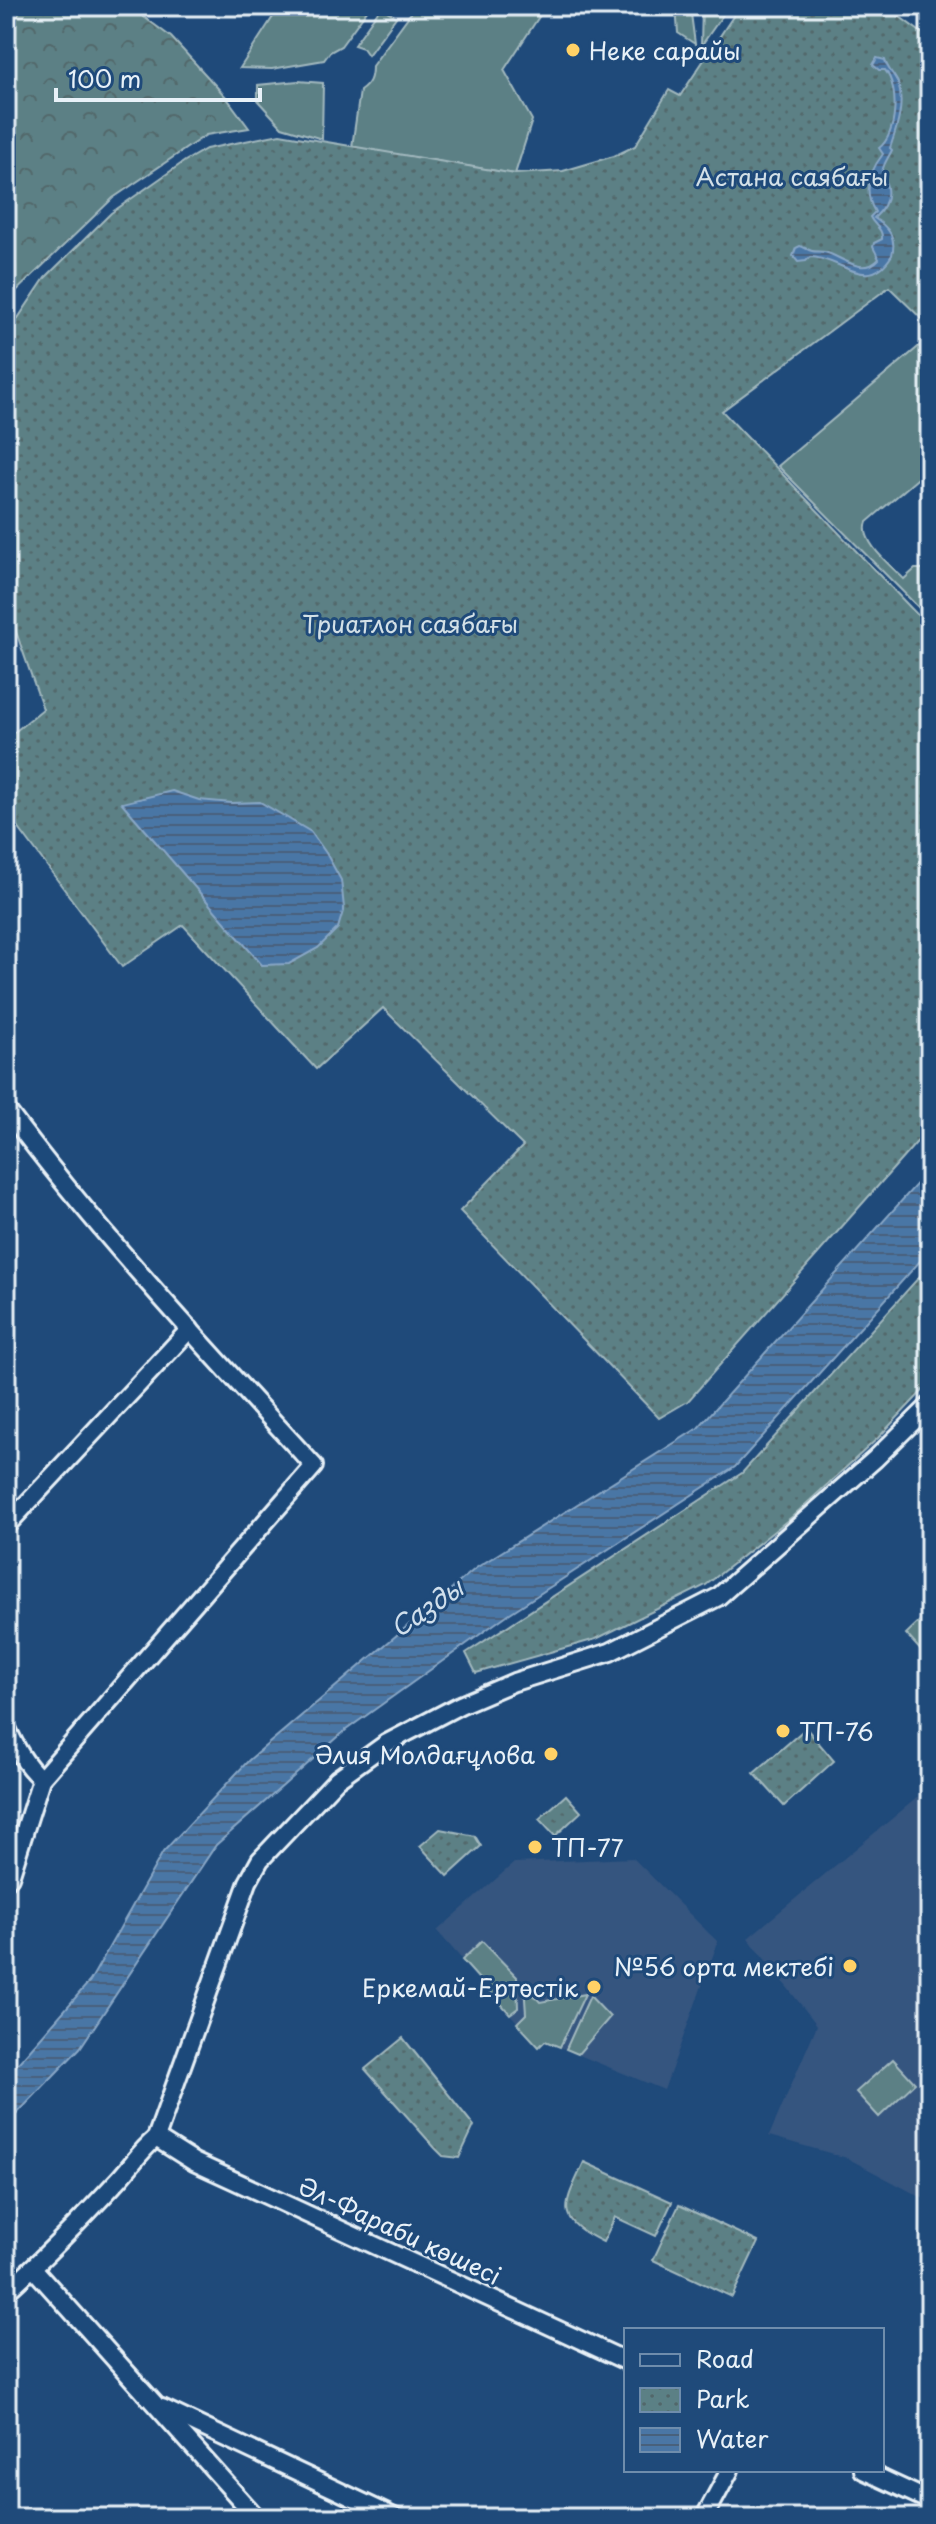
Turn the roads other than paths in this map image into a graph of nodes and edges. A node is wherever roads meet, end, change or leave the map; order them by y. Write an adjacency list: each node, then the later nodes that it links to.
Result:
1 (6, 1109): 2 (street)
2 (190, 1329): 4 (street); 6 (street)
3 (930, 1405): 8 (street)
4 (6, 1526)
5 (6, 1726): 6 (street)
6 (41, 1779): 7 (street)
7 (6, 1881)
8 (156, 2138): 9 (street); 11 (street, Әл-Фараби көшесі)
9 (33, 2268): 10 (street); 12 (street)
10 (6, 2292)
11 (624, 2360)
12 (153, 2404): 16 (street); 17 (street)
13 (729, 2472): 18 (street)
14 (867, 2472): 15 (street)
15 (930, 2501)
16 (257, 2518)
17 (396, 2518)
18 (704, 2518)

